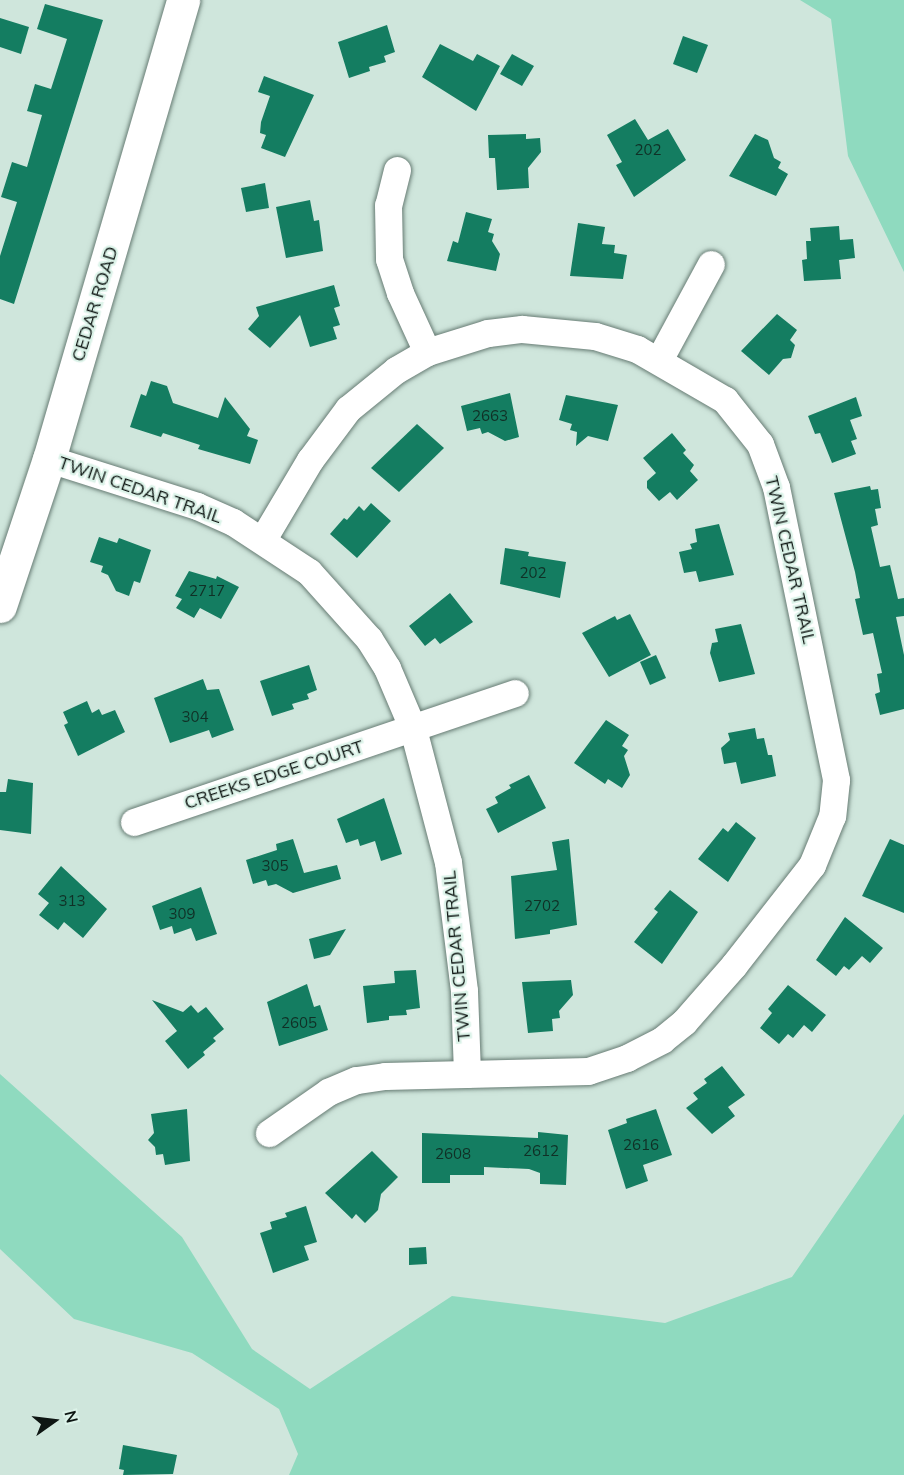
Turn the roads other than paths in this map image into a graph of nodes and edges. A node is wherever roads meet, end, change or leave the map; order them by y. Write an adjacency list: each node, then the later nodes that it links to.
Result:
1 (183, 0): 6 (street, CEDAR ROAD)
2 (397, 170): 4 (street)
3 (711, 264): 5 (street)
4 (427, 352): 5 (street, TWIN CEDAR TRAIL); 7 (street, TWIN CEDAR TRAIL)
5 (659, 360): 12 (street, TWIN CEDAR TRAIL)
6 (49, 459): 7 (street, TWIN CEDAR TRAIL); 8 (street, CEDAR ROAD)
7 (263, 539): 10 (street, TWIN CEDAR TRAIL)
8 (0, 606)
9 (515, 693): 10 (street, CREEKS EDGE COURT)
10 (413, 729): 11 (street, CREEKS EDGE COURT); 12 (street, TWIN CEDAR TRAIL)
11 (134, 822)
12 (467, 1074): 13 (street, TWIN CEDAR TRAIL)
13 (269, 1132)

